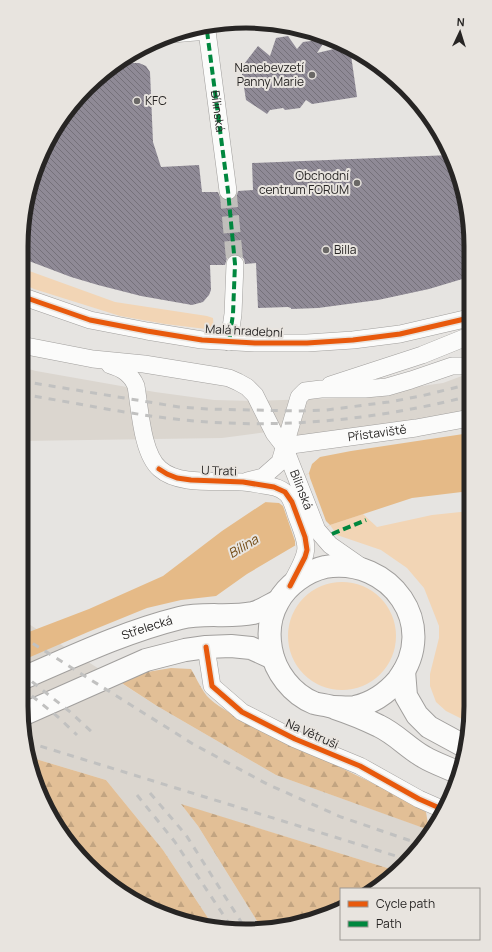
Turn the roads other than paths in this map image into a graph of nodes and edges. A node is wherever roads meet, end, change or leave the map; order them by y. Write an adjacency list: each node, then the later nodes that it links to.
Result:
1 (207, 31): 2 (street, Bílinská)
2 (228, 191)
3 (235, 264): 7 (street)
4 (28, 298): 7 (street, Malá hradební)
5 (464, 319): 7 (street, Malá hradební)
6 (464, 338): 11 (street)
7 (229, 342)
8 (28, 346): 9 (street)
9 (93, 359): 13 (street, Bílinská); 14 (street, U Trati)
10 (464, 366): 11 (street)
11 (313, 390): 13 (street)
12 (464, 419): 13 (street, Přístaviště)
13 (284, 446): 14 (street); 16 (street, Bílinská)
14 (243, 482): 15 (street, U Trati)
15 (280, 489): 16 (street, Bílinská)
16 (311, 533): 17 (street, Bílinská); 18 (street, Bílinská)
17 (365, 570): 18 (main road, Střelecká); 21 (main road, Střelecká)
18 (284, 594): 20 (main road, Střelecká); 22 (main road, Střelecká)
19 (206, 647): 20 (main road); 24 (main road); 27 (street, Na Větruši)
20 (273, 658): 23 (main road, Střelecká)
21 (404, 671): 23 (main road, Střelecká); 25 (main road, Střelecká)
22 (28, 677)
23 (334, 708): 26 (main road, Střelecká)
24 (28, 712)
25 (461, 744)
26 (454, 771)
27 (439, 808)

